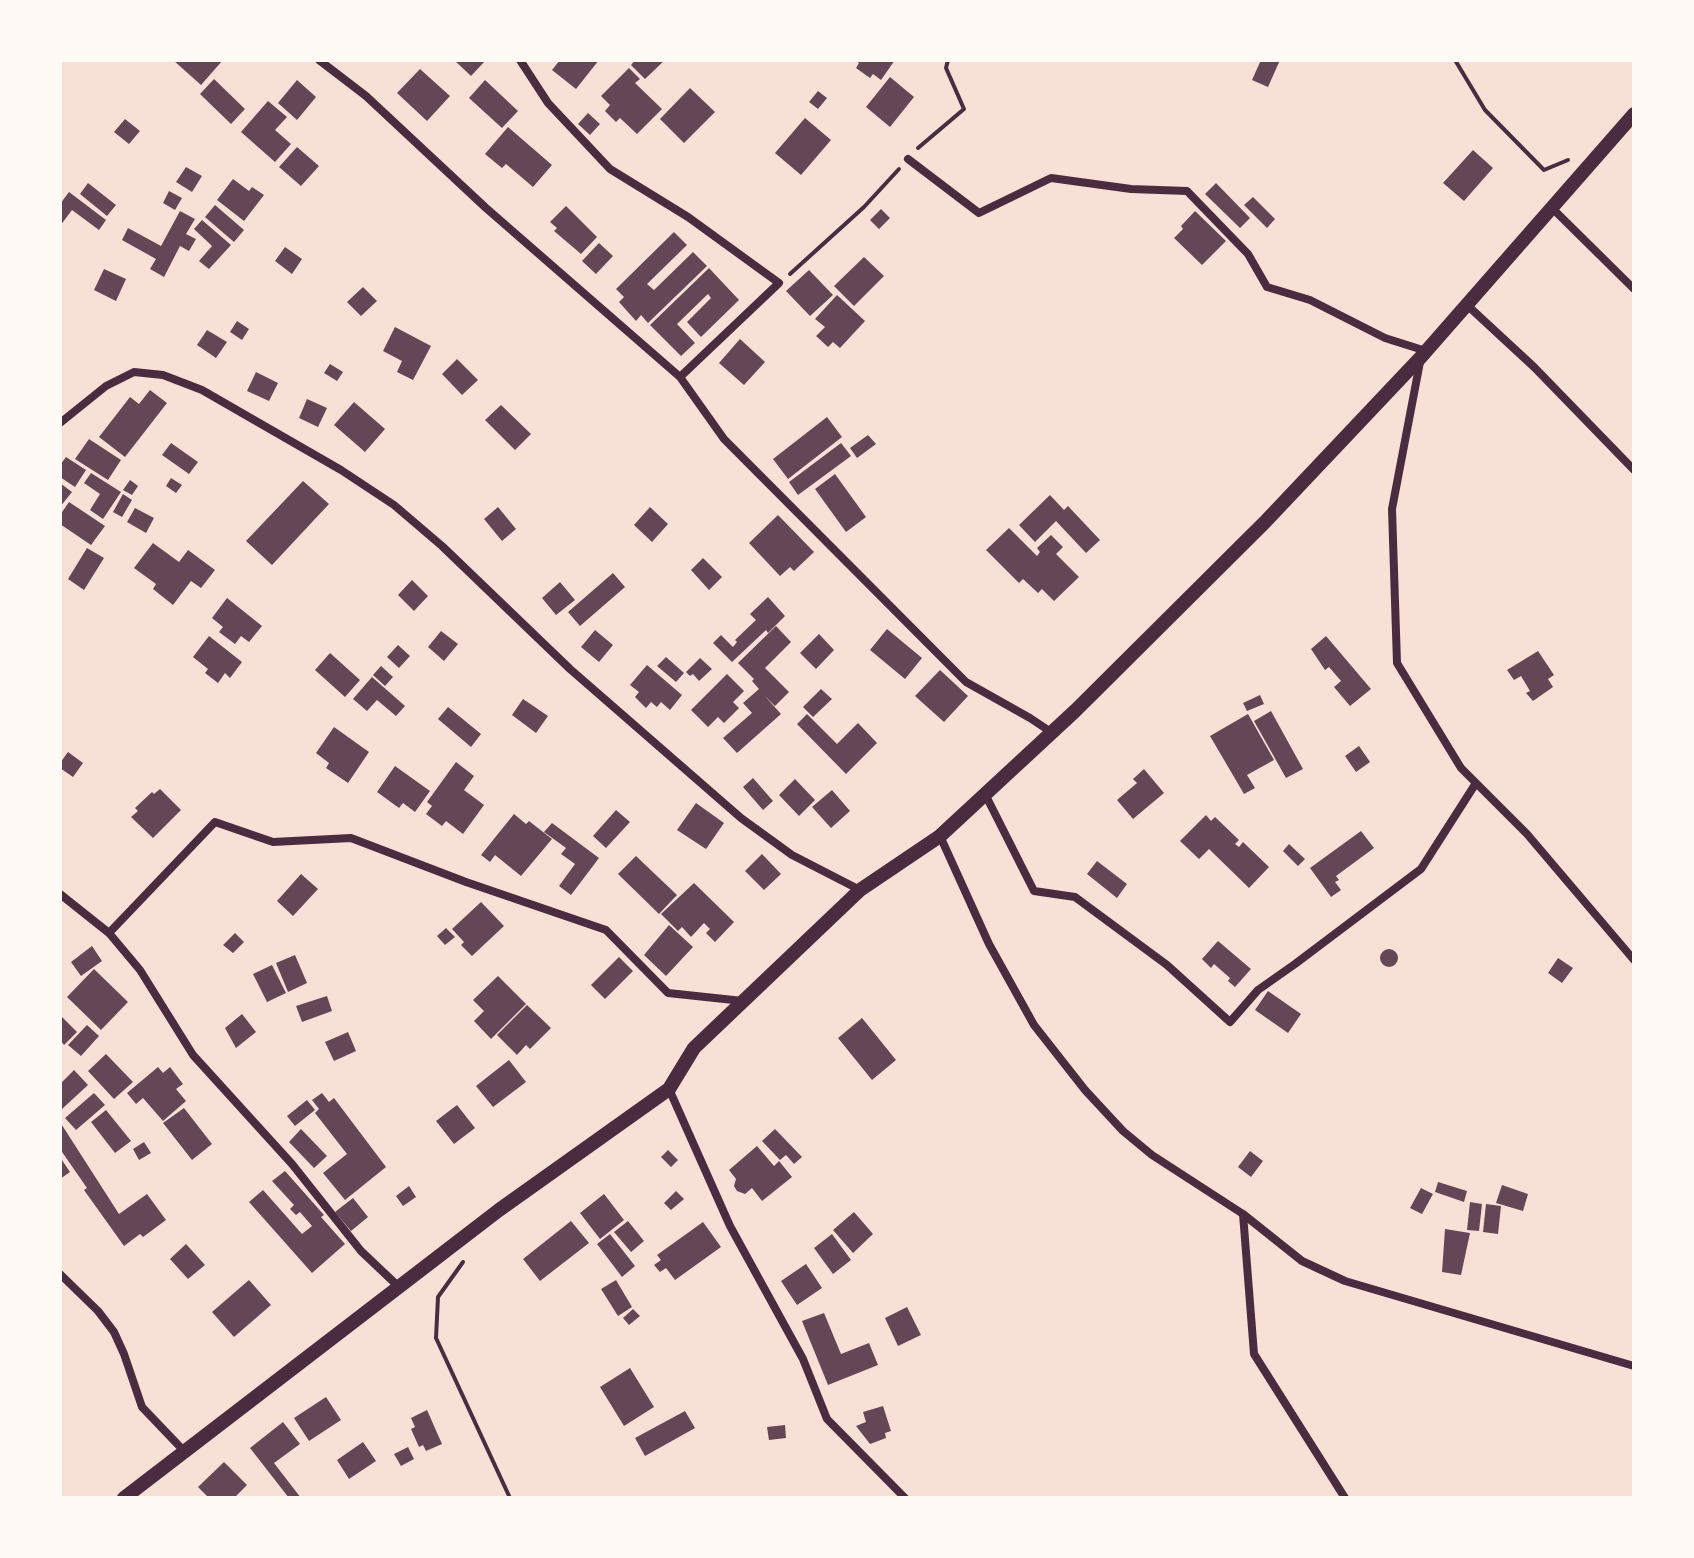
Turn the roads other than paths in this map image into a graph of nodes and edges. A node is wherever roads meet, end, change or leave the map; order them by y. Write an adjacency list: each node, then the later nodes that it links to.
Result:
1 (319, 60): 9 (street)
2 (520, 60): 9 (street)
3 (1634, 114): 5 (main road)
4 (908, 159): 8 (street)
5 (1552, 208): 6 (street); 7 (main road)
6 (1634, 289)
7 (1467, 305): 8 (main road); 11 (street)
8 (1424, 354): 12 (main road); 13 (street)
9 (680, 377): 12 (street)
10 (60, 423): 16 (street)
11 (1634, 470)
12 (1051, 732): 14 (main road)
13 (1476, 783): 14 (street); 19 (street)
14 (985, 794): 15 (main road)
15 (940, 836): 16 (main road); 22 (street)
16 (860, 890): 20 (main road)
17 (60, 894): 18 (street)
18 (109, 933): 20 (street); 24 (street)
19 (1634, 960)
20 (744, 1001): 21 (main road)
21 (669, 1089): 24 (main road); 28 (street)
22 (1243, 1214): 25 (street); 29 (street)
23 (60, 1274): 26 (street)
24 (399, 1287): 26 (main road)
25 (1634, 1366)
26 (184, 1451): 27 (main road)
27 (124, 1498)
28 (905, 1498)
29 (1345, 1498)

